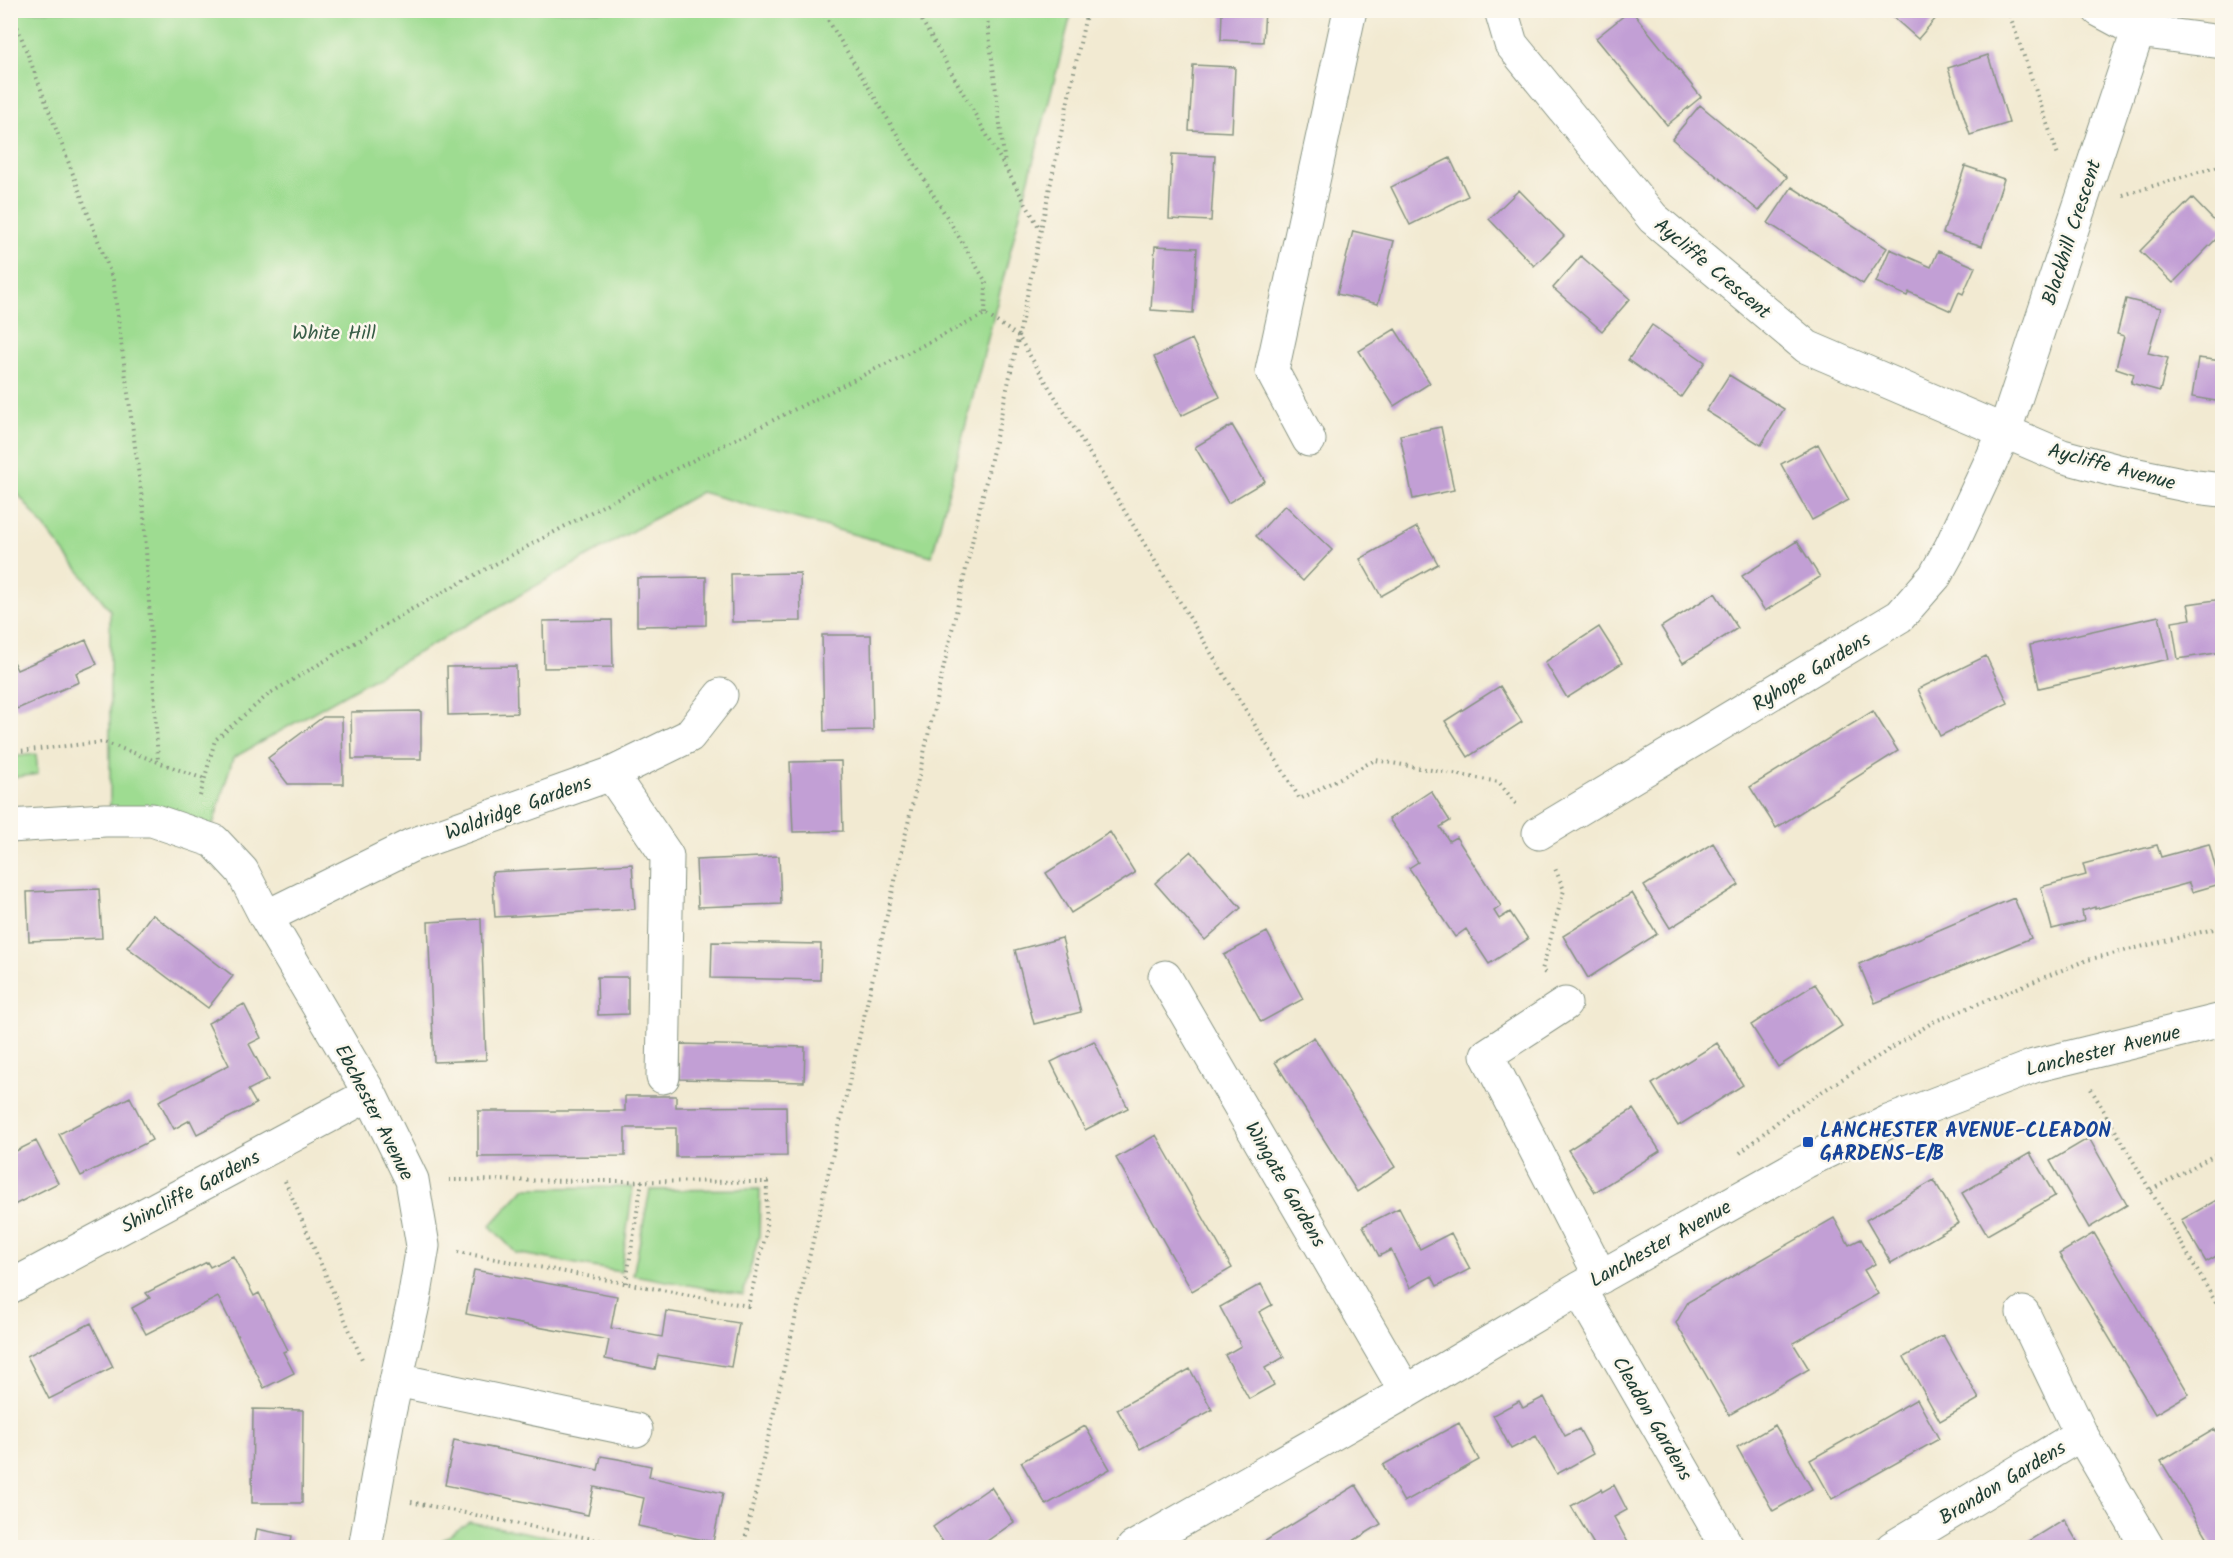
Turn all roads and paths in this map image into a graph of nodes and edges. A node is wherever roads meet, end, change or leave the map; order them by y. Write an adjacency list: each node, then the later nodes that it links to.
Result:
1 (11, 10): 20 (path)
2 (822, 10): 13 (path)
3 (916, 10): 11 (path)
4 (986, 10): 11 (path)
5 (1087, 10): 12 (path)
6 (1350, 10): 16 (street)
7 (1501, 10): 15 (street, Aycliffe Crescent)
8 (2099, 10): 9 (street)
9 (2138, 30): 10 (street); 15 (street, Blackhill Crescent)
10 (2223, 42)
11 (1005, 168): 12 (path)
12 (1041, 230): 14 (path)
13 (985, 314): 14 (path); 22 (path)
14 (1018, 336): 25 (path); 54 (path)
15 (2004, 433): 17 (street, Aycliffe Avenue); 25 (street, Ryhope Gardens)
16 (1309, 440)
17 (2223, 490)
18 (721, 695): 21 (street)
19 (10, 752): 20 (path)
20 (158, 762): 22 (path)
21 (611, 774): 26 (street, Waldridge Gardens); 32 (street, Waldridge Gardens)
22 (204, 779): 24 (path)
23 (10, 826): 24 (street, Ebchester Avenue)
24 (189, 831): 26 (street, Ebchester Avenue)
25 (1539, 833): 29 (path)
26 (266, 917): 33 (street, Ebchester Avenue)
27 (2223, 927): 36 (path)
28 (1165, 977): 48 (street, Wingate Gardens)
29 (1565, 1004): 42 (street, Cleadon Gardens)
30 (2223, 1020): 31 (street, Lanchester Avenue)
31 (2076, 1054): 39 (path); 42 (street, Lanchester Avenue)
32 (663, 1077)
33 (370, 1094): 34 (street, Shincliffe Gardens); 37 (street, Ebchester Avenue)
34 (271, 1148): 43 (street, Shincliffe Gardens); 46 (path)
35 (2223, 1151): 39 (path)
36 (1738, 1155)
37 (412, 1180): 38 (path); 40 (street, Ebchester Avenue)
38 (642, 1180): 41 (path); 41 (path)
39 (2151, 1190): 45 (path)
40 (423, 1246): 41 (path); 47 (street, Ebchester Avenue)
41 (626, 1283)
42 (1590, 1283): 48 (street, Lanchester Avenue); 56 (street, Cleadon Gardens)
43 (10, 1287)
44 (2023, 1313): 50 (street, Brandon Gardens)
45 (2223, 1313)
46 (364, 1364)
47 (397, 1380): 49 (street); 51 (street, Ebchester Avenue)
48 (1406, 1392): 55 (street, Lanchester Avenue)
49 (636, 1430)
50 (2081, 1434): 57 (street, Brandon Gardens); 58 (street, Brandon Gardens)
51 (374, 1495): 52 (street, Ebchester Avenue); 53 (path)
52 (365, 1548)
53 (637, 1548)
54 (743, 1548)
55 (1132, 1548)
56 (1728, 1548)
57 (1892, 1548)
58 (2148, 1548)

